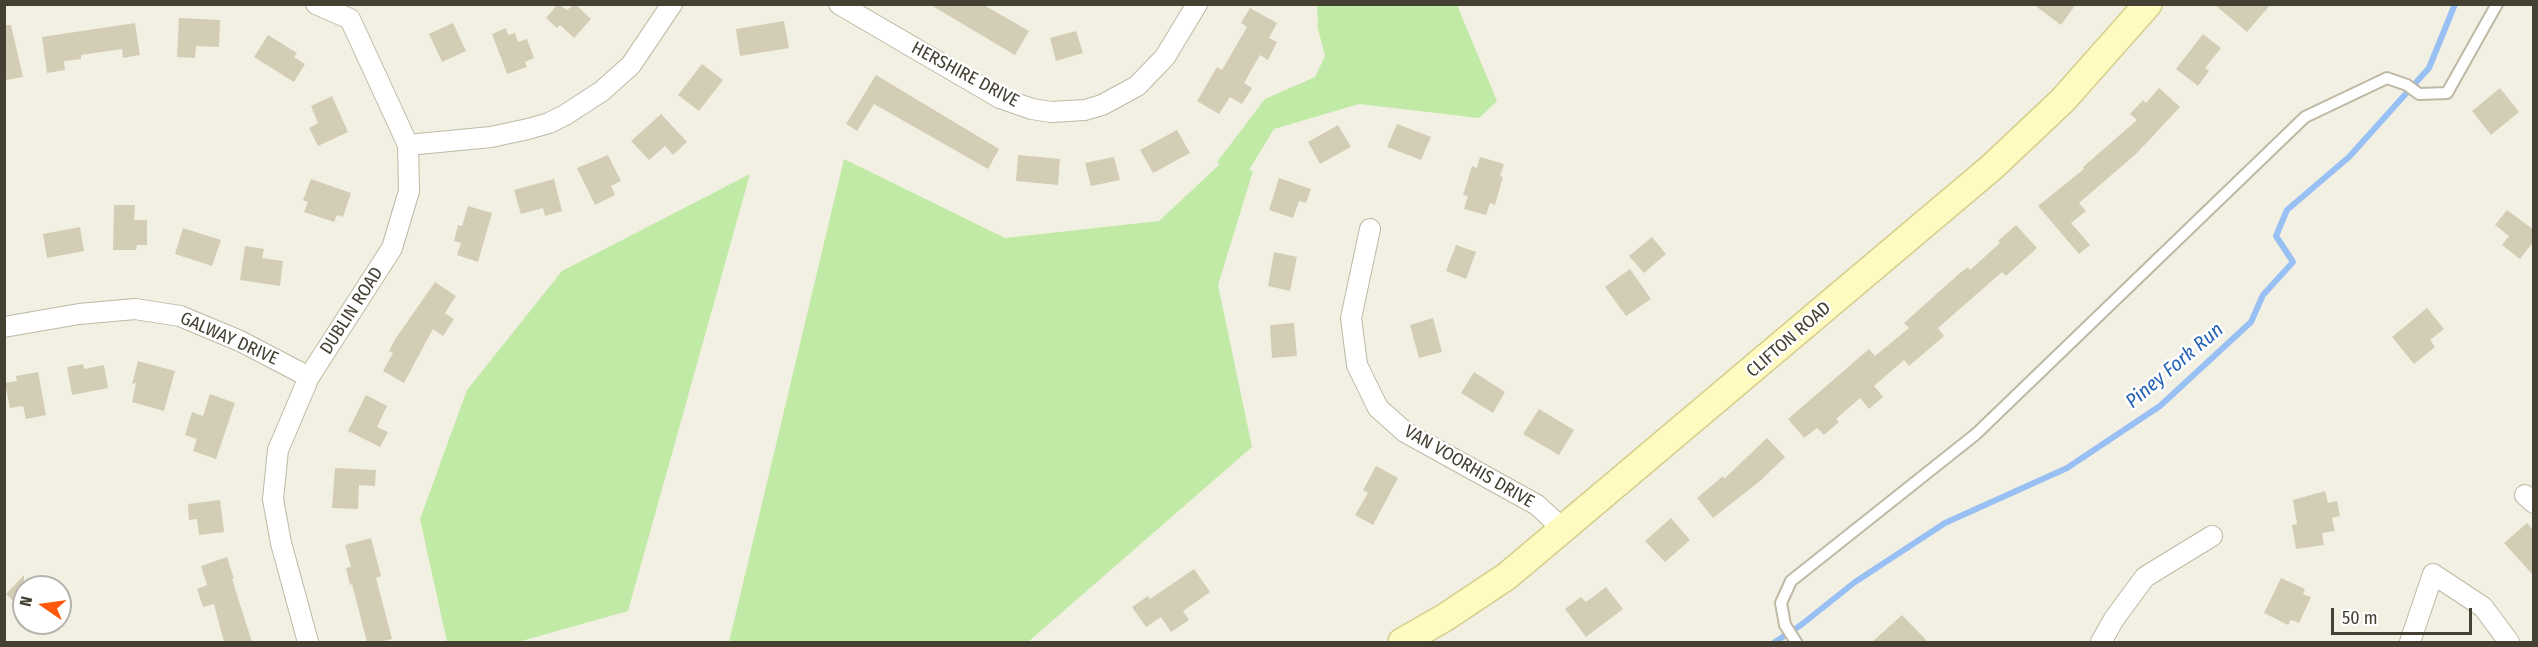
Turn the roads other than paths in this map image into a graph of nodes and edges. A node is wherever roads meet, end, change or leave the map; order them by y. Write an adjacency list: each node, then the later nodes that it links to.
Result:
1 (316, 4): 7 (street, DUBLIN ROAD)
2 (672, 4): 7 (street)
3 (839, 4): 4 (street, HERSHIRE DRIVE)
4 (1197, 4)
5 (2148, 4): 11 (main road, CLIFTON ROAD)
6 (2497, 4): 13 (lane)
7 (408, 145): 10 (street, DUBLIN ROAD)
8 (1370, 229): 11 (street, VAN VOORHIS DRIVE)
9 (4, 327): 10 (street, GALWAY DRIVE)
10 (309, 376): 14 (street, DUBLIN ROAD)
11 (1564, 530): 15 (main road, CLIFTON ROAD)
12 (2212, 536): 16 (street)
13 (1795, 641)
14 (308, 642)
15 (1402, 642)
16 (2101, 642)
17 (2409, 642): 18 (street)
18 (2509, 642)

